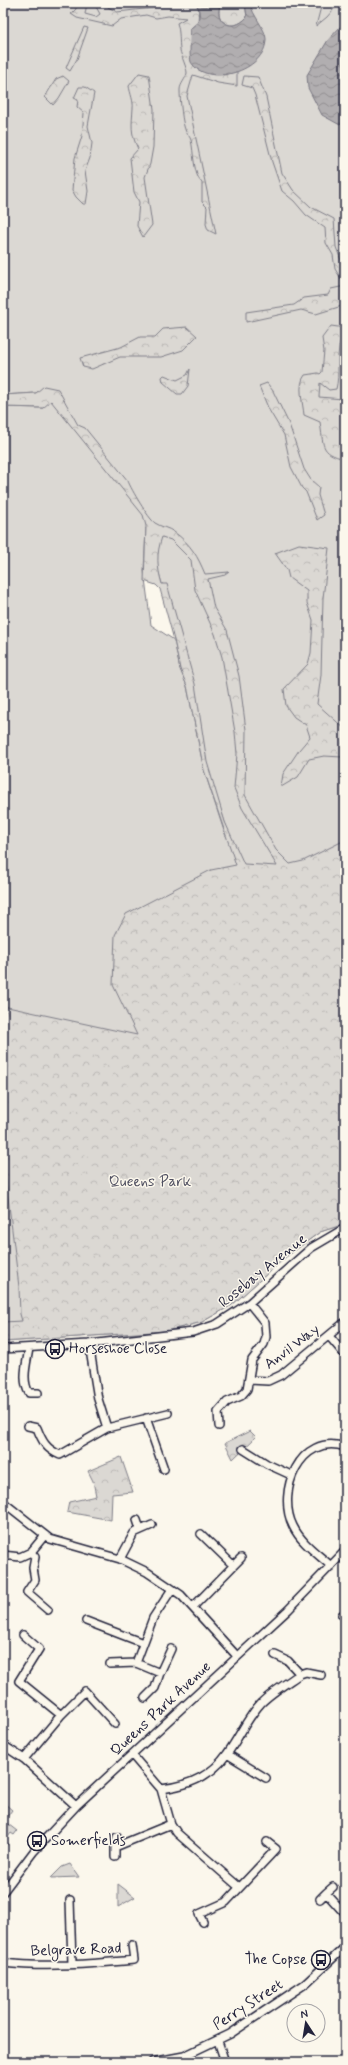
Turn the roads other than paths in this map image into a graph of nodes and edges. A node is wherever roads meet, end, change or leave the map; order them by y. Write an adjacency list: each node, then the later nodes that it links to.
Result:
1 (345, 1228): 2 (street, Rosebay Avenue)
2 (249, 1303): 5 (street, Rosebay Avenue); 9 (street)
3 (345, 1322): 4 (street, Anvil Way)
4 (329, 1336): 8 (street); 9 (street, Anvil Way)
5 (89, 1344): 6 (street, Rosebay Avenue); 15 (street)
6 (28, 1348): 7 (street, Rosebay Avenue); 10 (street)
7 (3, 1349)
8 (345, 1355)
9 (249, 1380): 14 (street)
10 (38, 1393)
11 (168, 1413): 12 (street)
12 (146, 1418): 15 (street); 18 (street)
13 (28, 1426): 15 (street)
14 (219, 1426)
15 (107, 1428)
16 (345, 1447): 19 (street)
17 (243, 1449): 19 (street)
18 (164, 1469)
19 (291, 1475): 32 (street)
20 (3, 1502): 25 (street)
21 (137, 1520): 23 (street)
22 (152, 1525): 23 (street)
23 (140, 1529): 30 (street)
24 (201, 1534): 31 (street)
25 (45, 1535): 27 (street); 30 (street)
26 (345, 1551): 32 (street, Queens Park Avenue)
27 (31, 1552): 28 (street); 35 (street)
28 (3, 1555)
29 (241, 1558): 31 (street)
30 (120, 1559): 33 (street)
31 (233, 1565): 34 (street)
32 (332, 1566): 40 (street, Queens Park Avenue)
33 (172, 1589): 34 (street); 38 (street)
34 (193, 1607): 40 (street)
35 (48, 1610)
36 (86, 1621): 38 (street)
37 (23, 1635): 48 (street)
38 (143, 1643): 42 (street)
39 (171, 1649): 44 (street)
40 (236, 1655): 52 (street, Queens Park Avenue)
41 (274, 1655): 45 (street)
42 (136, 1663): 43 (street); 44 (street)
43 (110, 1664)
44 (160, 1673): 47 (street)
45 (300, 1674): 46 (street); 51 (street)
46 (321, 1674)
47 (145, 1698)
48 (61, 1715): 49 (street); 53 (street)
49 (116, 1724)
50 (3, 1744): 53 (street)
51 (227, 1754): 54 (street); 55 (street)
52 (132, 1755): 55 (street); 56 (street, Queens Park Avenue)
53 (24, 1759): 56 (street)
54 (266, 1778)
55 (161, 1789): 57 (street)
56 (76, 1806): 64 (street, Queens Park Avenue)
57 (171, 1824): 60 (street); 62 (street)
58 (117, 1837): 60 (street)
59 (267, 1842): 62 (street)
60 (115, 1847): 61 (street)
61 (115, 1857)
62 (239, 1887): 69 (street)
63 (333, 1887): 65 (street)
64 (3, 1892)
65 (326, 1893): 66 (street); 68 (street)
66 (320, 1899)
67 (70, 1900): 73 (street)
68 (345, 1914)
69 (203, 1922)
70 (132, 1945): 73 (street, Belgrave Road)
71 (344, 1949): 74 (street, Perry Street)
72 (3, 1963): 73 (street, Belgrave Road)
73 (72, 1964)
74 (218, 2041): 75 (street, Perry Street); 76 (street)
75 (152, 2062)
76 (225, 2062)

